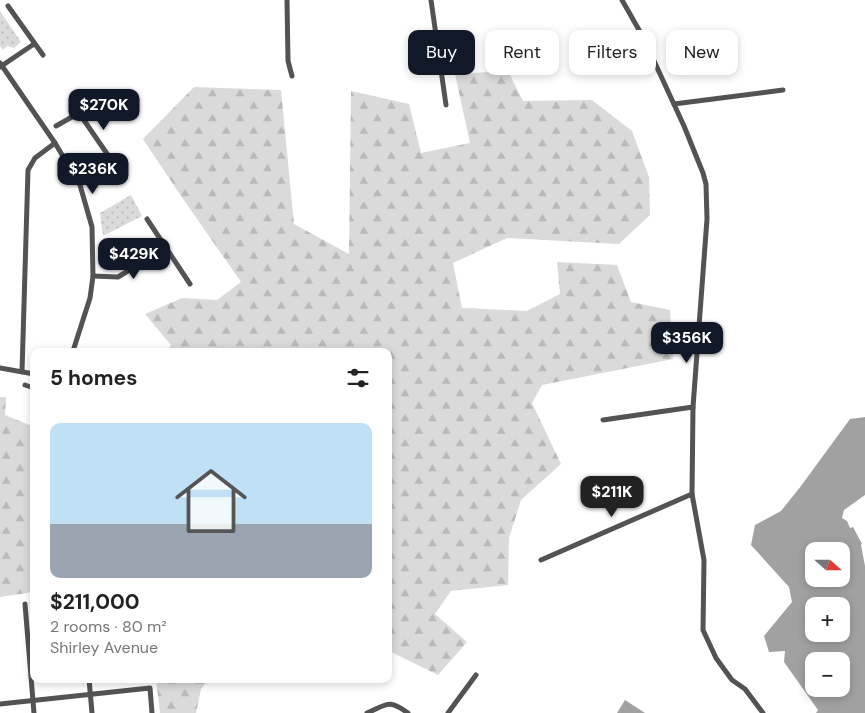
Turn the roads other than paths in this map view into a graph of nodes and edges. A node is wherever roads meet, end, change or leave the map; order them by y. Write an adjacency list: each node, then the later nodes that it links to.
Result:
1 (287, 0): 8 (street)
2 (431, 0): 11 (street)
3 (622, 0): 10 (street)
4 (8, 6): 5 (street)
5 (34, 44): 6 (street); 7 (street)
6 (43, 55)
7 (1, 65): 13 (street)
8 (292, 76)
9 (784, 90): 10 (street)
10 (674, 104): 25 (street)
11 (446, 106)
12 (56, 126): 14 (street)
13 (55, 143): 17 (street); 21 (street)
14 (91, 176)
15 (147, 219): 16 (street)
16 (166, 248): 17 (street); 18 (street)
17 (93, 276): 19 (street)
18 (190, 284)
19 (74, 348)
20 (0, 368): 21 (street)
21 (22, 372): 22 (street)
22 (30, 373)
23 (25, 385): 24 (street)
24 (30, 387)
25 (693, 407): 26 (street); 27 (street)
26 (603, 420)
27 (692, 494): 28 (street); 43 (street)
28 (541, 560)
29 (24, 604): 30 (street)
30 (30, 669)
31 (476, 675): 42 (street)
32 (31, 683): 35 (street)
33 (90, 683): 34 (street)
34 (91, 695): 35 (street); 38 (street); 39 (street)
35 (33, 701): 36 (street); 37 (street)
36 (0, 704)
37 (34, 713)
38 (92, 713)
39 (152, 713)
40 (367, 713): 41 (street)
41 (408, 713)
42 (448, 713)
43 (763, 713)

